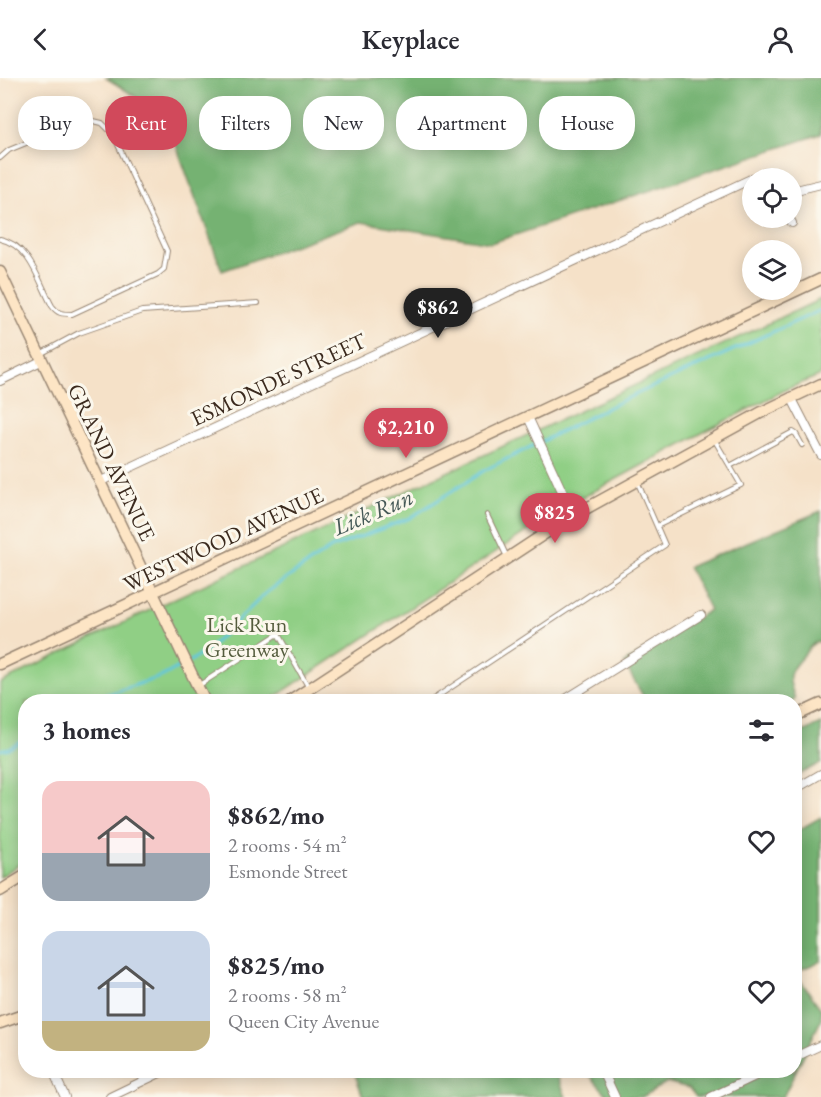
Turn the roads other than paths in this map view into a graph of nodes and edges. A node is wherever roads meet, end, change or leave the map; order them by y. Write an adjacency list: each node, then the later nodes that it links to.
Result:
1 (0, 158): 5 (lane)
2 (821, 184): 4 (street)
3 (742, 187): 19 (street, ESMONDE STREET)
4 (802, 189)
5 (0, 239)
6 (0, 272): 9 (main road, GRAND AVENUE)
7 (821, 279): 13 (main road, WESTWOOD AVENUE)
8 (258, 303): 9 (lane)
9 (40, 358): 10 (street); 19 (main road, GRAND AVENUE)
10 (0, 381)
11 (821, 384): 12 (main road)
12 (791, 397): 14 (main road); 16 (street)
13 (528, 417): 21 (street); 24 (main road, WESTWOOD AVENUE)
14 (714, 439): 17 (lane); 18 (main road)
15 (802, 446): 17 (lane)
16 (821, 455)
17 (730, 466): 22 (lane)
18 (637, 480): 21 (main road); 22 (lane)
19 (99, 482): 24 (main road, GRAND AVENUE)
20 (488, 514): 23 (lane)
21 (573, 515): 23 (main road)
22 (657, 526): 31 (lane)
23 (508, 558): 28 (main road)
24 (153, 594): 26 (main road, WESTWOOD AVENUE); 27 (main road, GRAND AVENUE)
25 (701, 615): 32 (street)
26 (0, 664)
27 (197, 686): 28 (lane); 29 (main road, GRAND AVENUE)
28 (309, 689): 30 (main road)
29 (201, 694)
30 (301, 694)
31 (441, 694)
32 (574, 694)
33 (821, 704): 34 (main road)
34 (802, 713)
35 (821, 774): 36 (street)
36 (802, 785)
37 (18, 879): 38 (main road)
38 (0, 891)
39 (18, 1017): 40 (main road)
40 (0, 1023)
41 (821, 1045): 42 (street)
42 (802, 1054)
43 (56, 1078): 47 (street)
44 (149, 1078): 48 (street)
45 (606, 1078): 49 (street)
46 (751, 1078): 50 (street)
47 (65, 1097)
48 (110, 1097)
49 (615, 1097)
50 (711, 1097)

